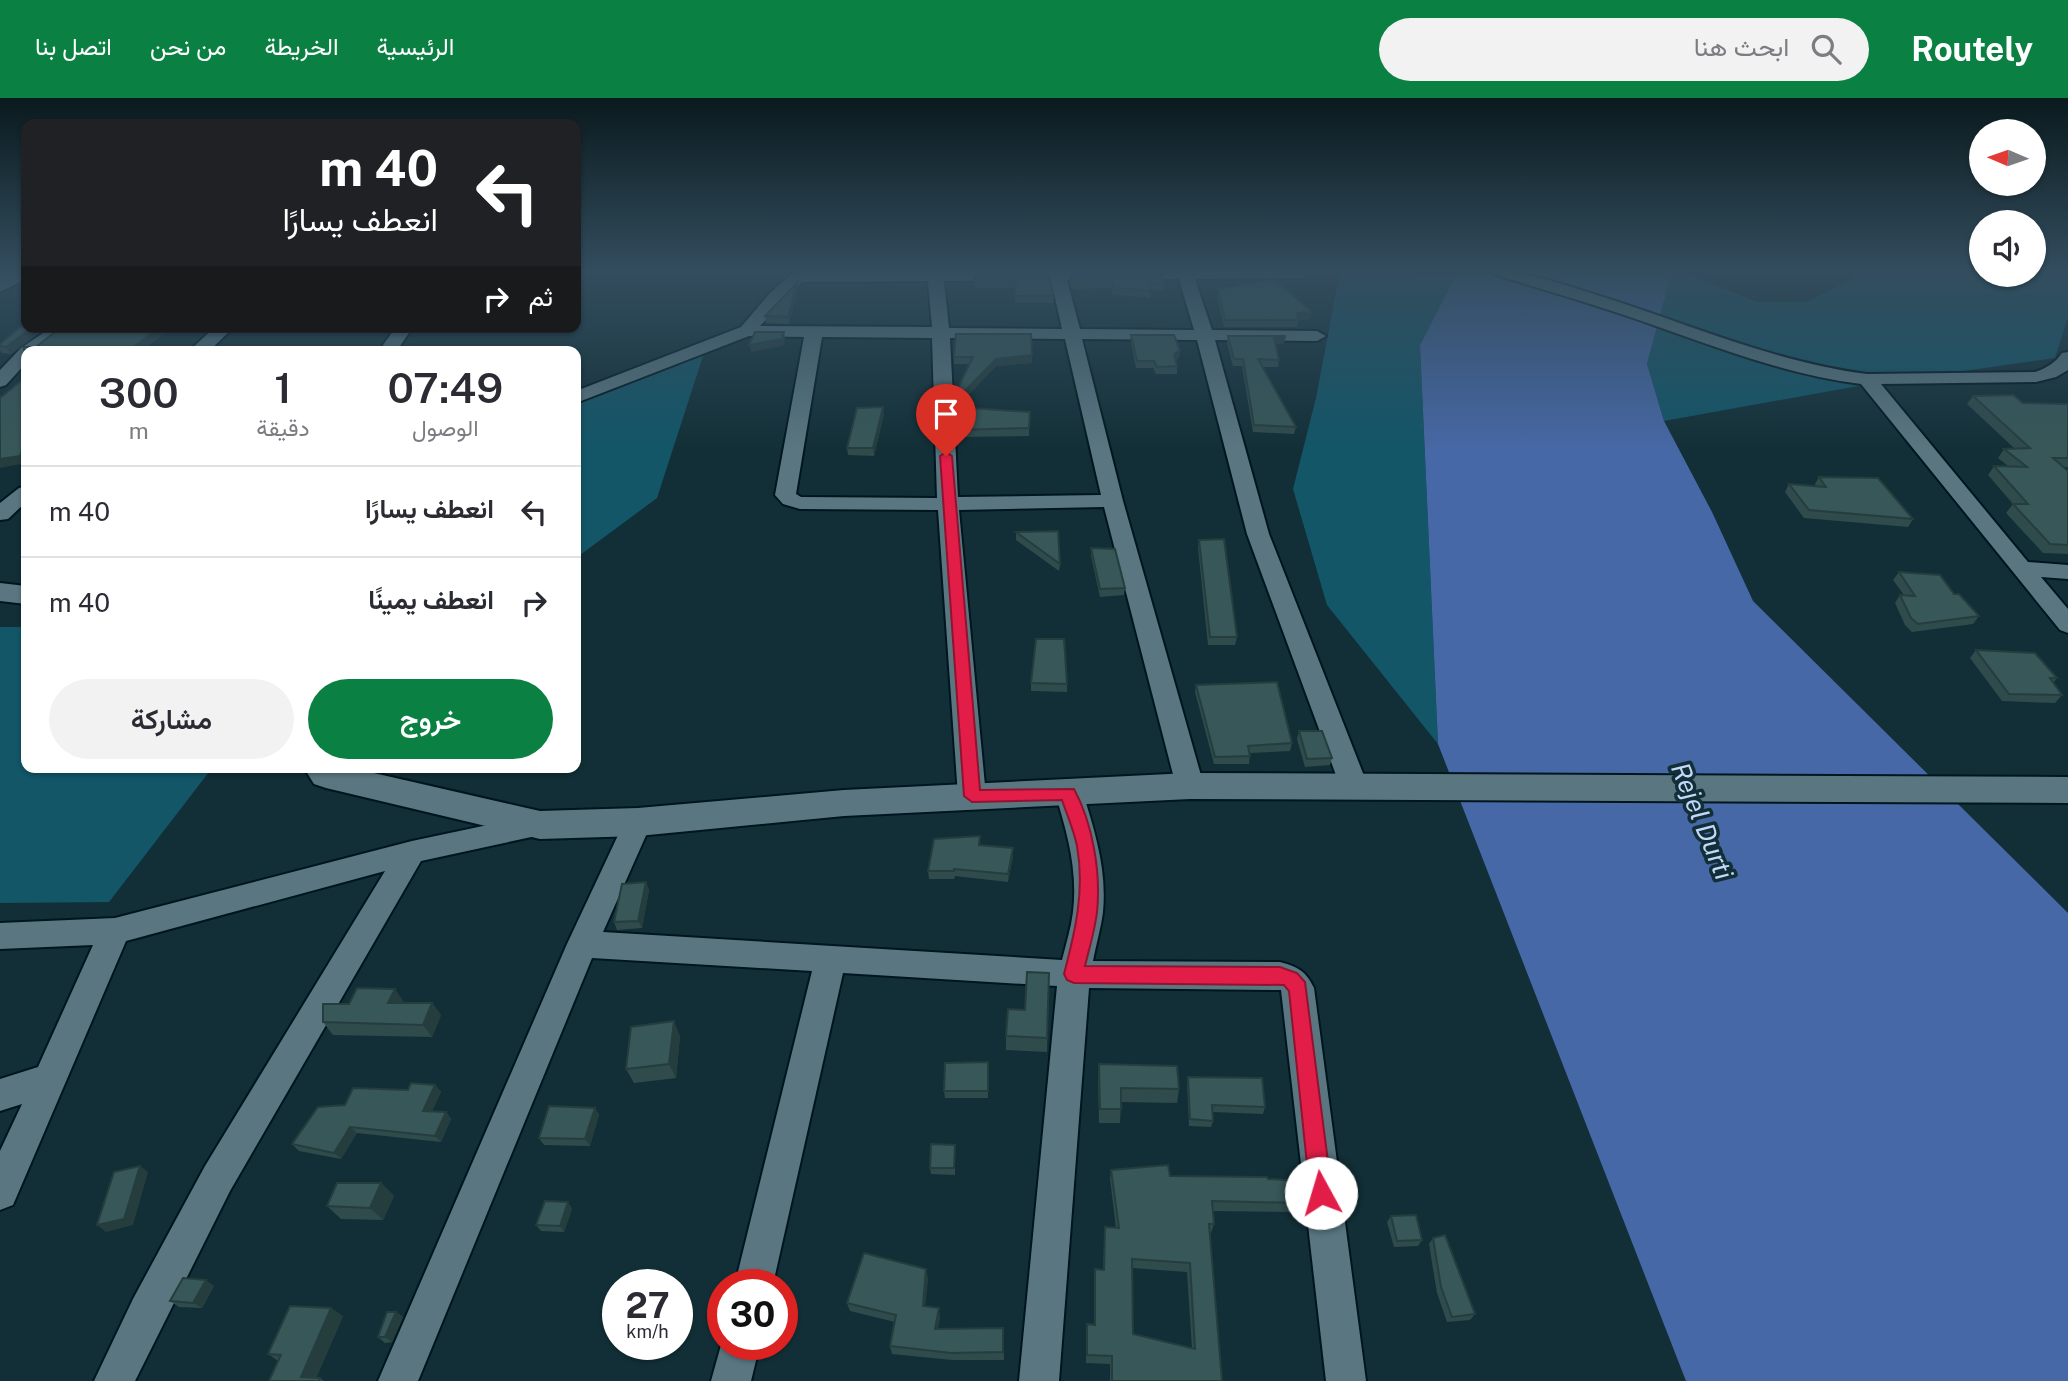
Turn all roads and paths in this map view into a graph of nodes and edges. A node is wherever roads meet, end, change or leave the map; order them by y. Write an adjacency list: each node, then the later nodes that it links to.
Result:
1 (747, 331): 2 (street); 19 (street)
2 (814, 331): 9 (street); 22 (street)
3 (942, 331): 9 (street)
4 (1071, 331): 10 (street)
5 (1204, 331): 11 (street)
6 (1686, 331): 17 (street)
7 (56, 333): 13 (street)
8 (219, 333): 14 (street)
9 (942, 334): 10 (street); 22 (street)
10 (1072, 335): 11 (street); 21 (street)
11 (1205, 335): 12 (street); 31 (street)
12 (1317, 336)
13 (38, 346)
14 (204, 346)
15 (2068, 356): 17 (street)
16 (19, 360): 18 (street)
17 (1867, 379): 24 (street)
18 (0, 381)
19 (581, 395)
20 (21, 496): 23 (street)
21 (1113, 501): 22 (street); 30 (street)
22 (948, 504): 34 (street)
23 (0, 514)
24 (2021, 568): 25 (street); 28 (street)
25 (2068, 572)
26 (0, 592): 27 (street)
27 (21, 594)
28 (2068, 625)
29 (332, 773): 36 (street)
30 (1191, 786): 31 (street); 33 (street)
31 (1354, 786): 32 (street)
32 (2068, 790)
33 (1069, 793): 34 (street); 42 (street)
34 (972, 796): 35 (street)
35 (638, 822): 36 (street); 40 (street)
36 (540, 825): 37 (street)
37 (412, 852): 38 (street); 48 (street)
38 (115, 930): 39 (street); 43 (street)
39 (0, 936)
40 (582, 944): 41 (street); 49 (street)
41 (831, 959): 42 (street); 46 (street)
42 (1074, 974): 51 (street); 52 (street)
43 (51, 1078): 44 (street); 45 (street)
44 (0, 1095)
45 (0, 1192)
46 (758, 1269)
47 (736, 1360): 50 (street)
48 (114, 1381)
49 (398, 1381)
50 (731, 1381)
51 (1040, 1381)
52 (1346, 1381)

